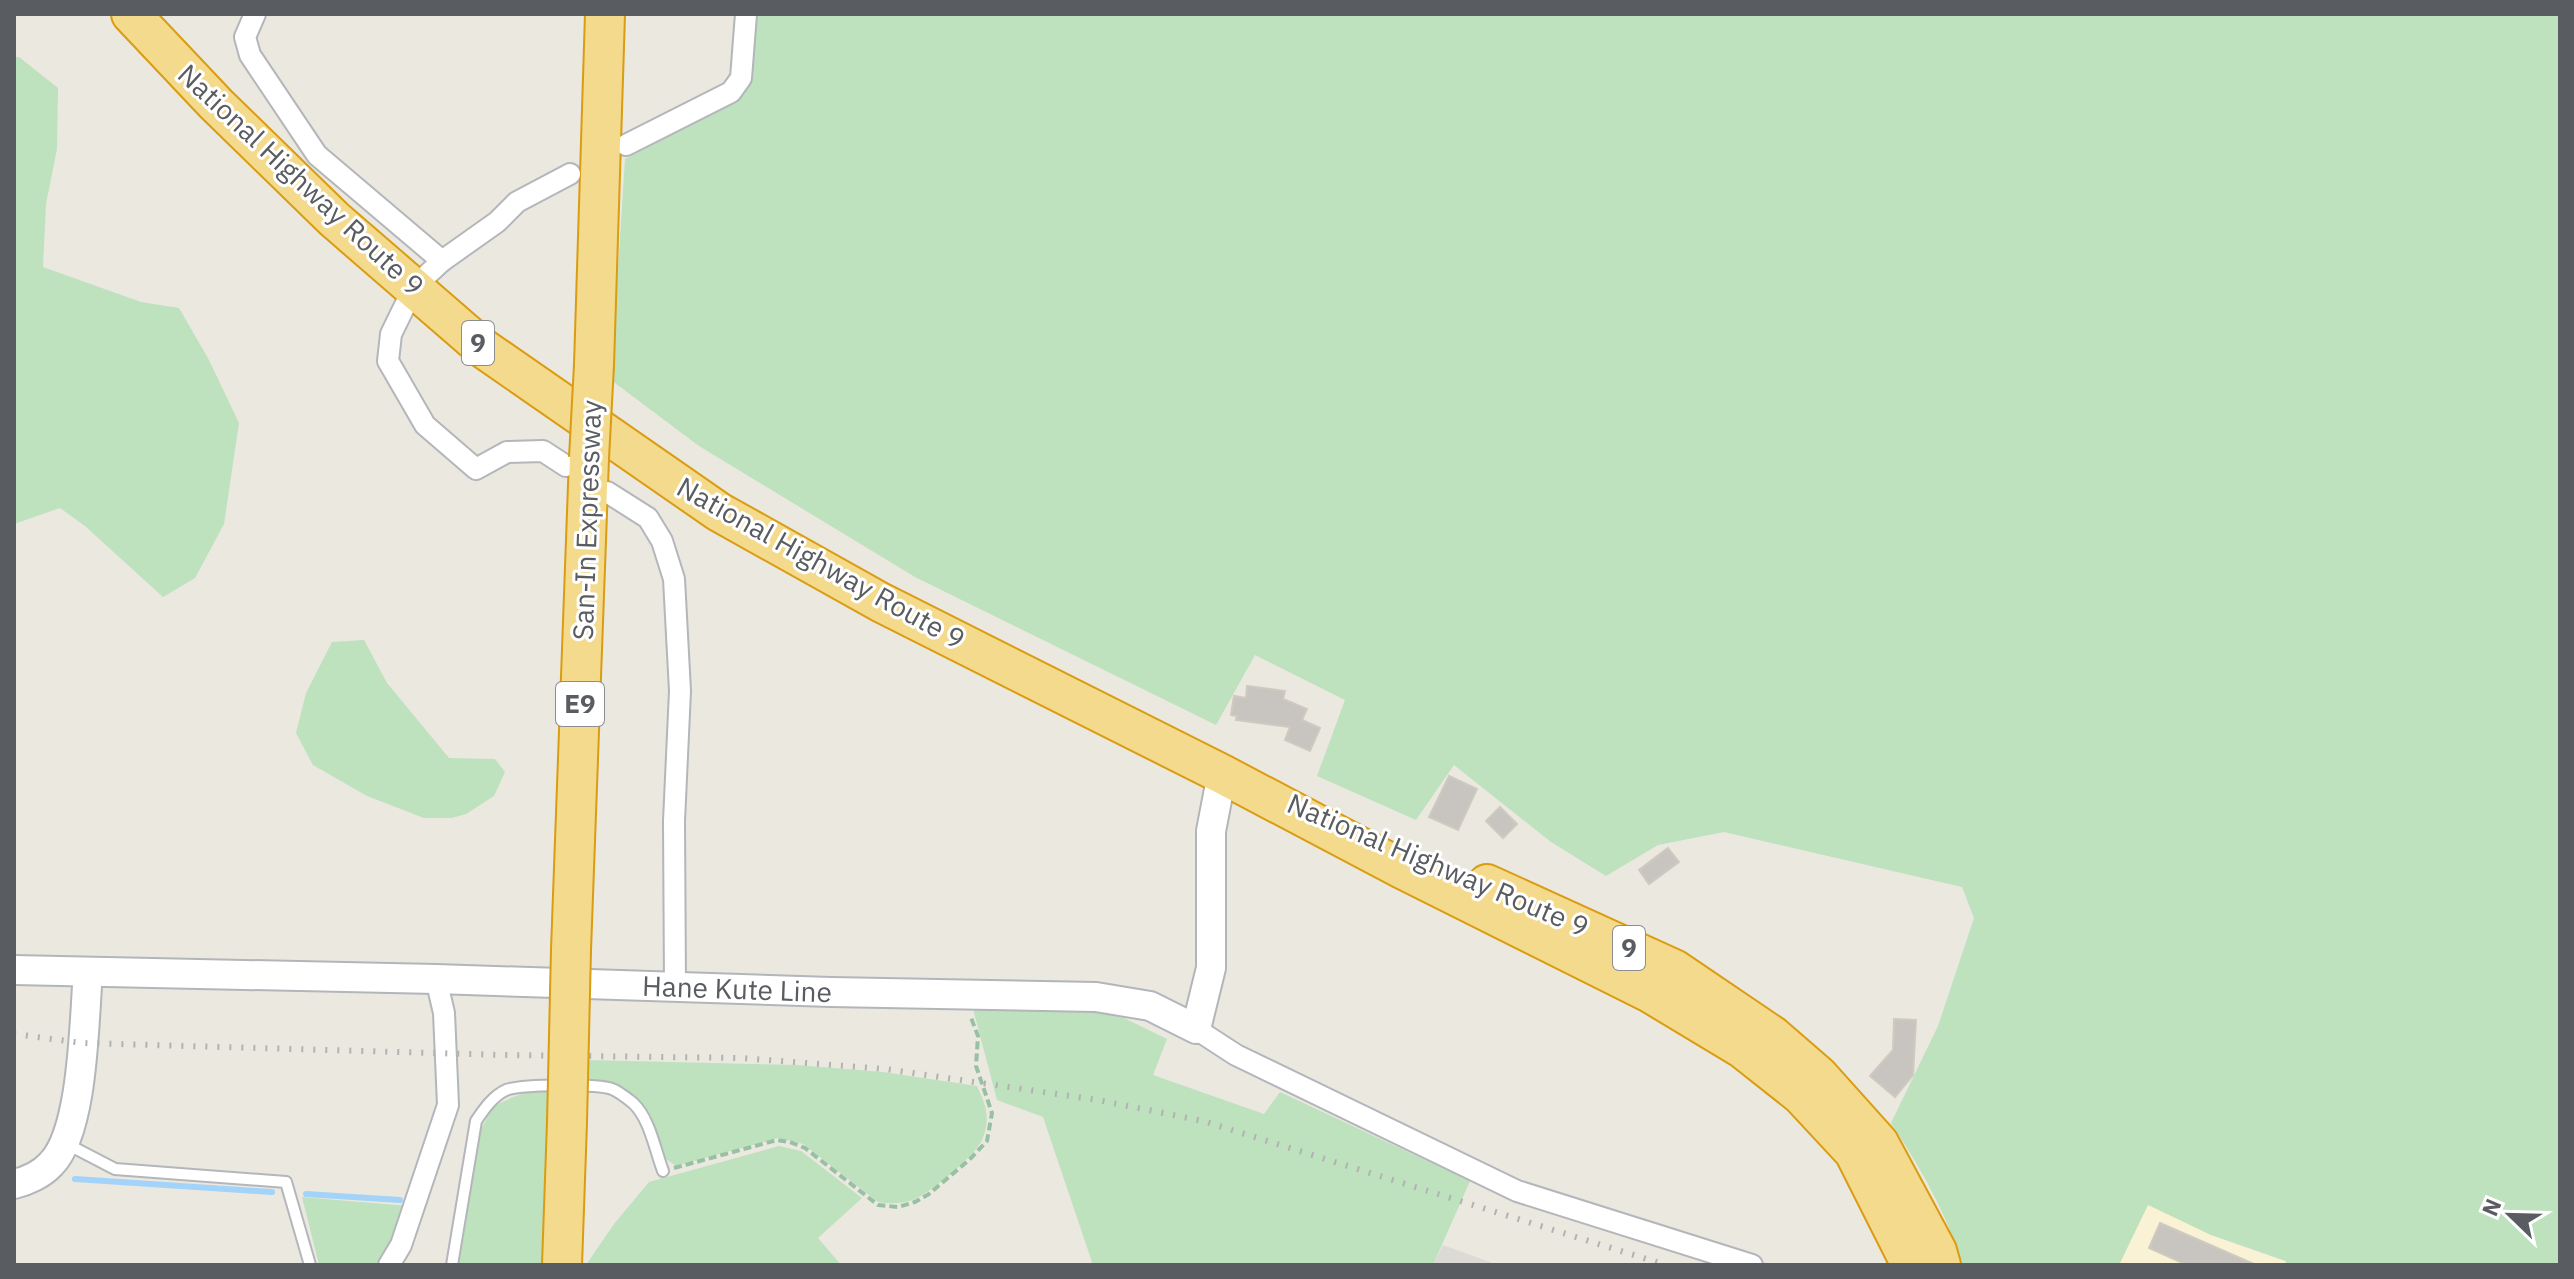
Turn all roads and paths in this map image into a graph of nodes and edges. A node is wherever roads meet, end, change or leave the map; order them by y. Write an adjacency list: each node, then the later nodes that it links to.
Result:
1 (131, 14): 7 (highway, National Highway Route 9 / 9)
2 (255, 14): 7 (street)
3 (605, 14): 8 (highway, San-In Expressway / E9)
4 (622, 14): 8 (highway)
5 (746, 14): 6 (street)
6 (626, 145)
7 (307, 169): 9 (street); 10 (highway, National Highway Route 9 / 9)
8 (585, 179): 9 (street); 11 (highway, San-In Expressway / E9, bridge)
9 (442, 261): 10 (street)
10 (414, 287): 11 (street); 13 (highway, National Highway Route 9 / 9)
11 (577, 462): 27 (highway, San-In Expressway / E9, bridge)
12 (607, 492): 17 (street)
13 (1222, 774): 19 (main road); 23 (highway, National Highway Route 9 / 9)
14 (14, 970): 15 (main road, Hane Kute Line)
15 (88, 972): 16 (main road, Hane Kute Line); 20 (main road)
16 (436, 979): 17 (main road, Hane Kute Line); 25 (street)
17 (675, 988): 18 (main road, Hane Kute Line)
18 (962, 994): 19 (main road, Hane Kute Line); 21 (path)
19 (1196, 1029): 28 (street)
20 (65, 1142): 22 (main road); 24 (lane)
21 (663, 1171): 26 (lane)
22 (14, 1184)
23 (1925, 1260)
24 (310, 1265)
25 (389, 1265)
26 (452, 1265)
27 (562, 1265)
28 (1752, 1265)

